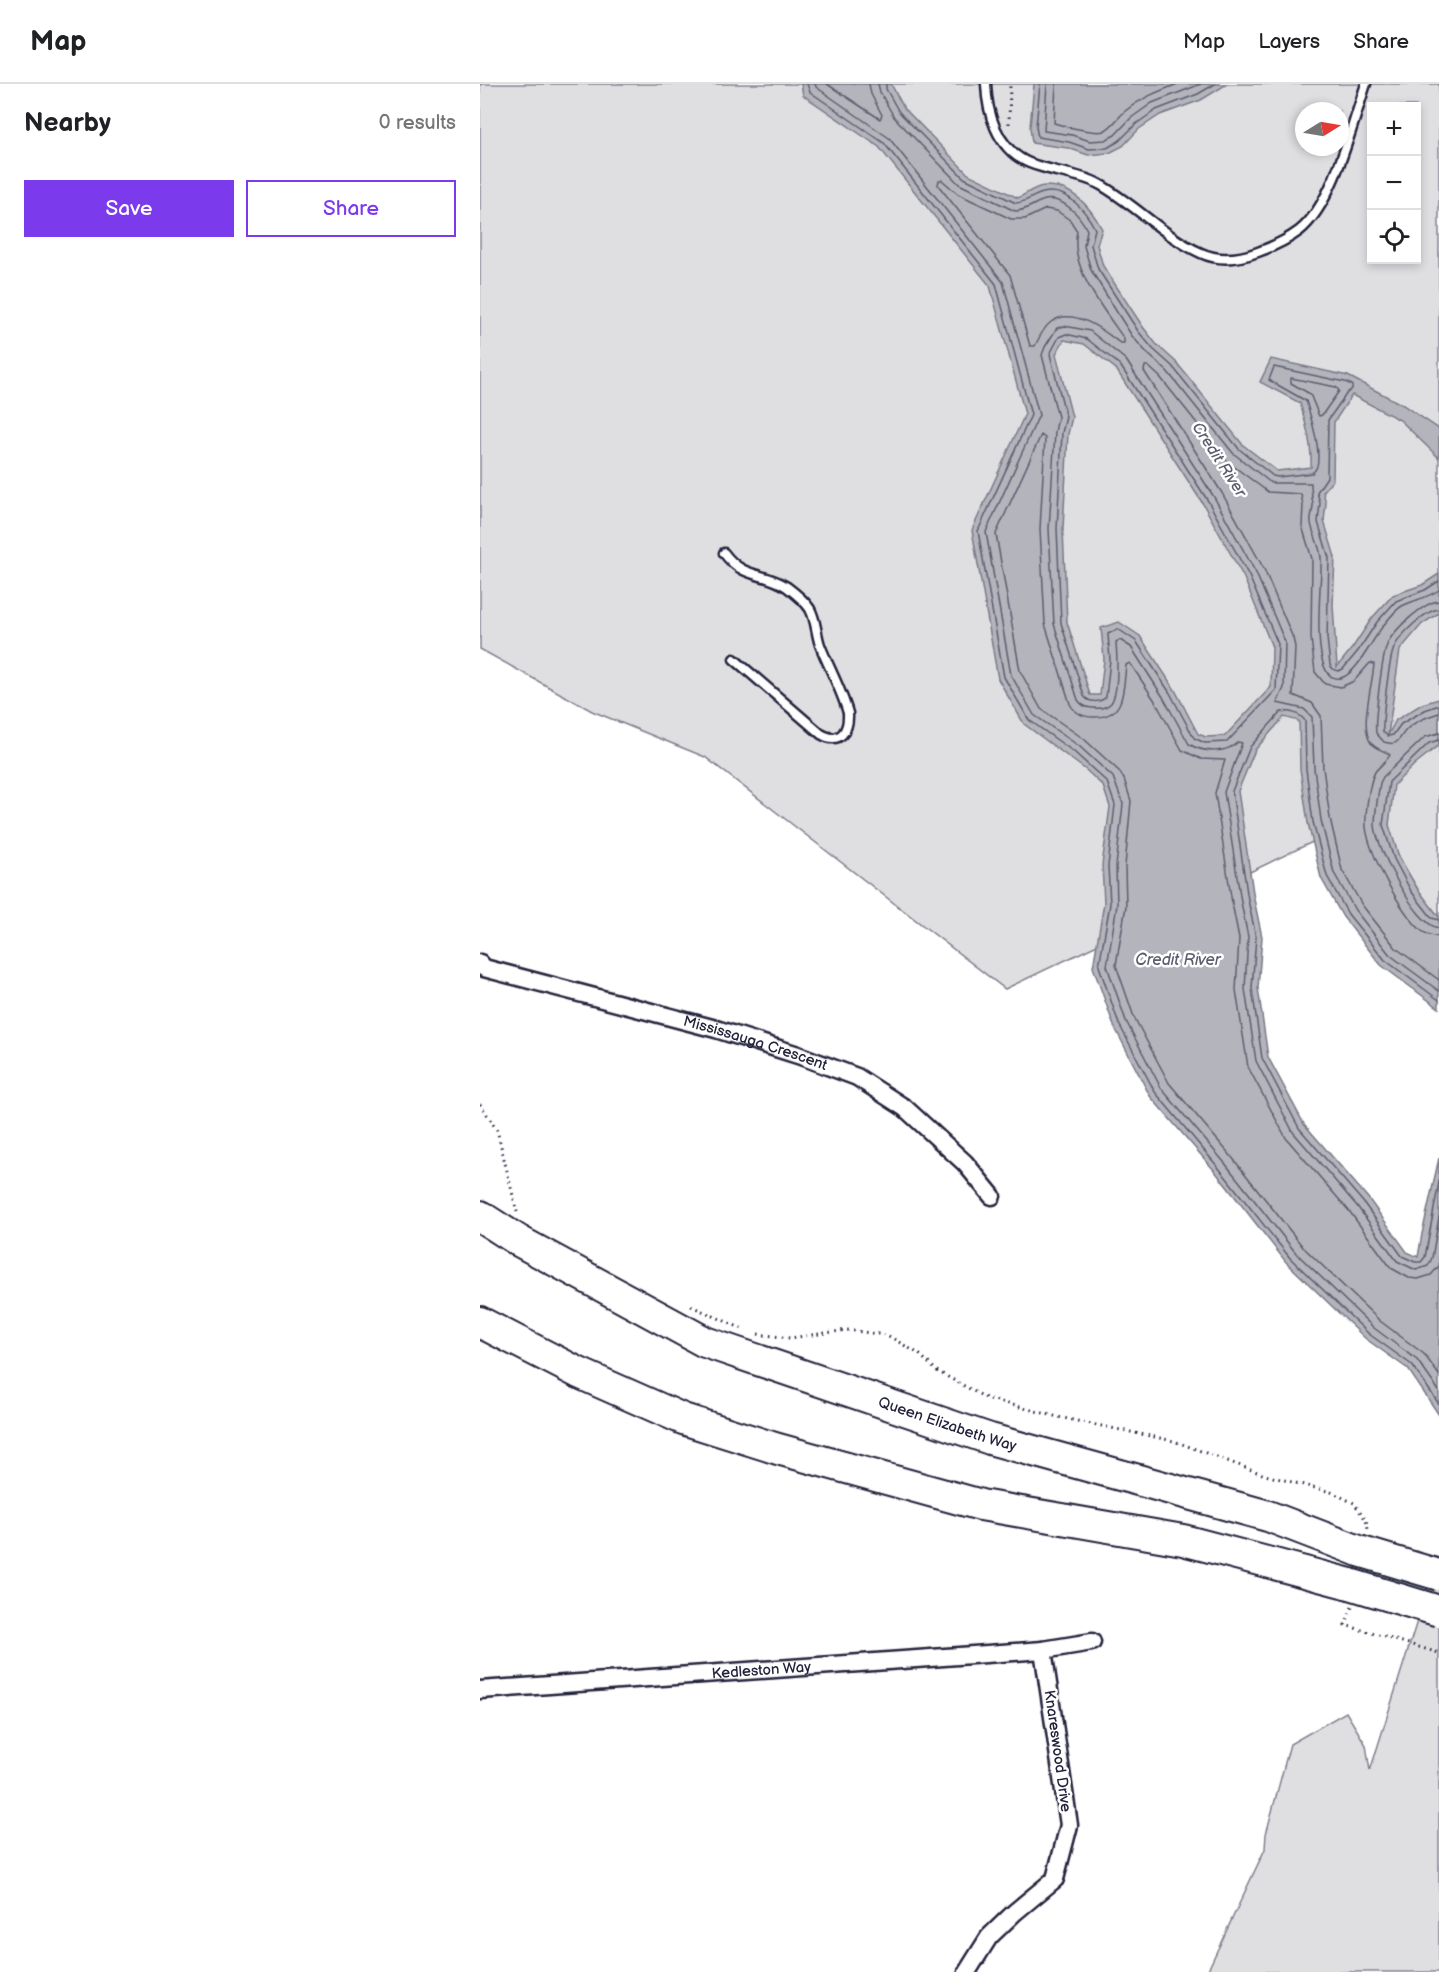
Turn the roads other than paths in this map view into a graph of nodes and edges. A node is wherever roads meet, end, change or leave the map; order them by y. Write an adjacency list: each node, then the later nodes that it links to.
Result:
1 (986, 84): 2 (lane)
2 (1366, 84)
3 (724, 553): 4 (lane)
4 (734, 659)
5 (480, 963): 6 (street, Mississauga Crescent)
6 (992, 1196)
7 (480, 1216): 9 (highway, Queen Elizabeth Way, bridge)
8 (480, 1322): 10 (highway, bridge)
9 (1439, 1575)
10 (1439, 1611)
11 (1092, 1642): 12 (street)
12 (1043, 1650): 13 (street, Kedleston Way); 14 (street, Knareswood Drive)
13 (480, 1690)
14 (967, 1972)

